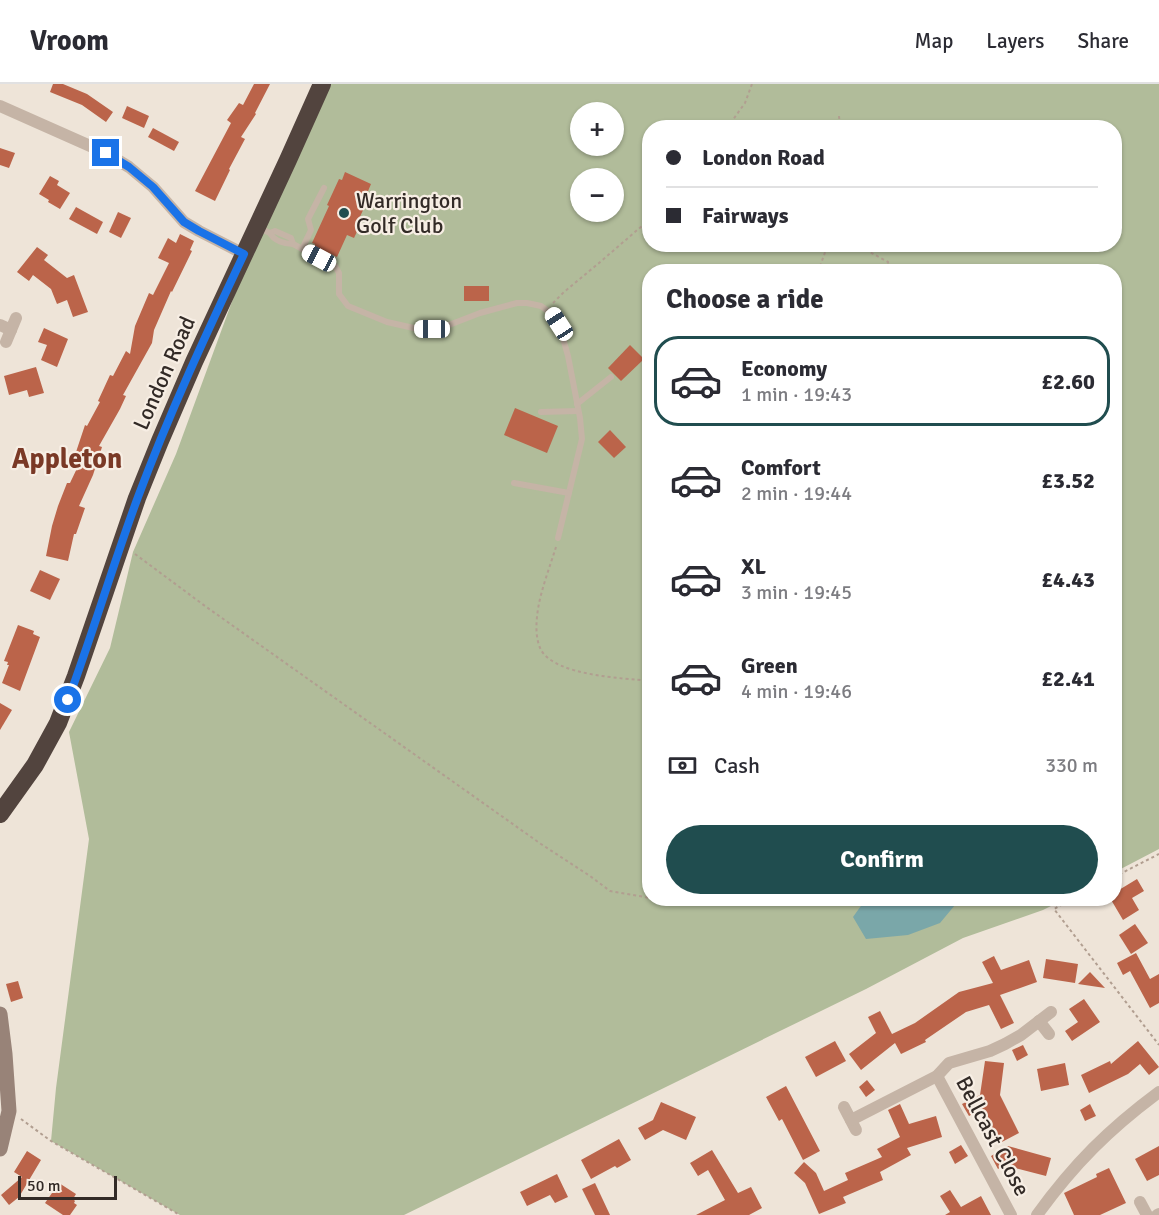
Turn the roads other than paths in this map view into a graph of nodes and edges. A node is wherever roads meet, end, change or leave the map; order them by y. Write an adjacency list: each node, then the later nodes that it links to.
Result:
1 (321, 84): 4 (highway, London Road)
2 (0, 106): 6 (street)
3 (324, 188): 5 (lane)
4 (263, 230): 5 (lane); 6 (highway, London Road)
5 (302, 249): 10 (lane)
6 (244, 254): 15 (highway, London Road)
7 (9, 324): 8 (street)
8 (6, 342)
9 (611, 377): 10 (lane)
10 (578, 407): 11 (lane); 13 (lane)
11 (541, 412)
12 (514, 483): 13 (lane)
13 (569, 493): 14 (lane)
14 (558, 538)
15 (0, 814)
16 (1051, 1012): 18 (street, Bellcast Close)
17 (0, 1014): 23 (street)
18 (1039, 1021): 19 (street); 20 (street, Bellcast Close)
19 (1049, 1034)
20 (937, 1076): 22 (street, Bellcast Close); 25 (street, Bellcast Close)
21 (1159, 1092): 26 (street)
22 (844, 1107)
23 (0, 1149)
24 (1140, 1202): 27 (street)
25 (1011, 1215)
26 (1037, 1215)
27 (1147, 1215)

